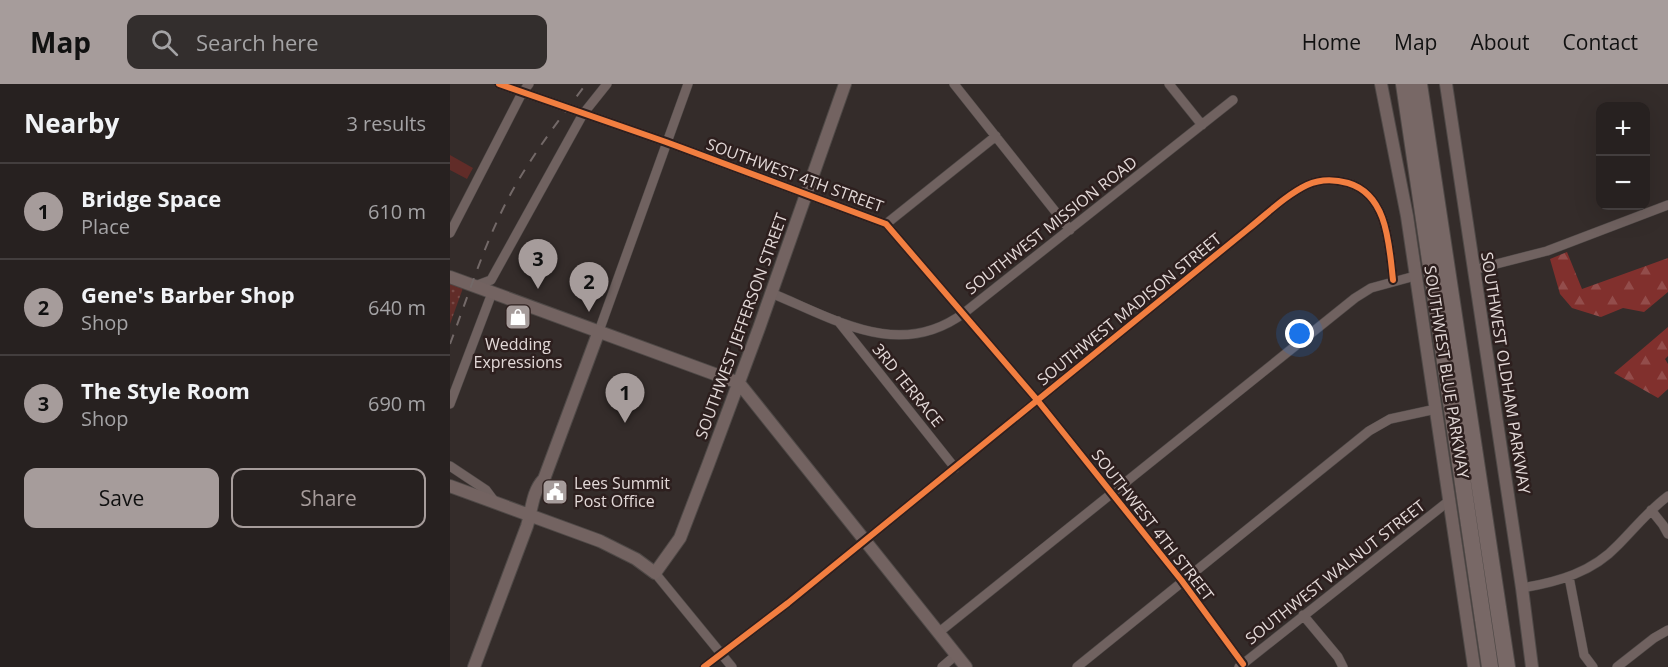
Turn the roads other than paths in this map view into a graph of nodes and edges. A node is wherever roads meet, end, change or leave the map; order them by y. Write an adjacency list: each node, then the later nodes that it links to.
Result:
1 (499, 84): 12 (street, SOUTHWEST 4TH STREET)
2 (529, 84): 12 (street)
3 (607, 84): 14 (street)
4 (688, 84): 17 (street)
5 (845, 84): 18 (street, SOUTHWEST JEFFERSON STREET)
6 (954, 84): 16 (street)
7 (1169, 84): 15 (street)
8 (1381, 84): 24 (street, SOUTHWEST BLUE PARKWAY)
9 (1404, 84): 67 (highway)
10 (1419, 84): 68 (highway)
11 (1446, 84): 23 (street, SOUTHWEST OLDHAM PARKWAY)
12 (522, 93): 14 (street, SOUTHWEST 4TH STREET); 22 (street)
13 (1233, 100): 15 (street, SOUTHWEST MISSION ROAD)
14 (583, 114): 17 (street, SOUTHWEST 4TH STREET); 26 (street)
15 (1202, 125): 21 (street, SOUTHWEST MISSION ROAD)
16 (996, 136): 20 (street); 21 (street)
17 (666, 142): 18 (street, SOUTHWEST 4TH STREET); 33 (street)
18 (806, 194): 20 (street, SOUTHWEST 4TH STREET); 29 (street, SOUTHWEST JEFFERSON STREET)
19 (1668, 205): 23 (street)
20 (886, 224): 31 (street, SOUTHWEST 4TH STREET)
21 (1070, 230): 31 (street, SOUTHWEST MISSION ROAD)
22 (450, 233)
23 (1473, 270): 52 (street, SOUTHWEST OLDHAM PARKWAY)
24 (1415, 276): 27 (street); 37 (street, SOUTHWEST BLUE PARKWAY)
25 (450, 277): 28 (street)
26 (491, 280): 28 (street); 30 (street)
27 (1393, 280): 35 (street, SOUTHWEST MADISON STREET); 41 (street)
28 (475, 286): 30 (street)
29 (771, 293): 32 (street, SOUTHWEST MISSION ROAD); 34 (street, SOUTHWEST JEFFERSON STREET)
30 (496, 294): 33 (street); 36 (street)
31 (963, 313): 32 (street, SOUTHWEST MISSION ROAD); 35 (street, SOUTHWEST 4TH STREET)
32 (838, 321): 39 (street, 3RD TERRACE)
33 (599, 331): 34 (street); 46 (street)
34 (739, 383): 48 (street); 49 (street, SOUTHWEST JEFFERSON STREET)
35 (1038, 401): 39 (street, SOUTHWEST MADISON STREET); 41 (street, SOUTHWEST 4TH STREET)
36 (450, 404)
37 (1436, 409): 43 (street, SOUTHWEST BLUE PARKWAY); 51 (street)
38 (451, 468): 40 (street); 44 (street)
39 (955, 468): 48 (street, SOUTHWEST MADISON STREET)
40 (451, 486): 44 (street)
41 (1112, 493): 51 (street, SOUTHWEST 4TH STREET); 55 (street)
42 (1668, 496): 45 (street)
43 (1450, 500): 53 (street, SOUTHWEST WALNUT STREET); 66 (street, SOUTHWEST BLUE PARKWAY)
44 (496, 503): 46 (street)
45 (1651, 510): 47 (street); 50 (street)
46 (530, 516): 49 (street); 59 (street)
47 (1668, 534)
48 (865, 540): 55 (street); 56 (street, SOUTHWEST MADISON STREET)
49 (655, 573): 56 (street)
50 (1569, 577): 52 (street); 70 (street)
51 (1182, 581): 58 (street, SOUTHWEST 4TH STREET); 64 (street)
52 (1522, 588): 69 (street, SOUTHWEST OLDHAM PARKWAY)
53 (1303, 615): 58 (street, SOUTHWEST WALNUT STREET); 65 (street)
54 (1668, 630): 71 (street)
55 (938, 633): 57 (street)
56 (721, 654): 60 (street, SOUTHWEST MADISON STREET); 61 (street)
57 (956, 655): 62 (street); 63 (street)
58 (1241, 665)
59 (474, 667)
60 (704, 667)
61 (732, 667)
62 (942, 667)
63 (966, 667)
64 (1077, 667)
65 (1343, 667)
66 (1474, 667)
67 (1490, 667)
68 (1507, 667)
69 (1532, 667)
70 (1593, 667)
71 (1617, 667)

